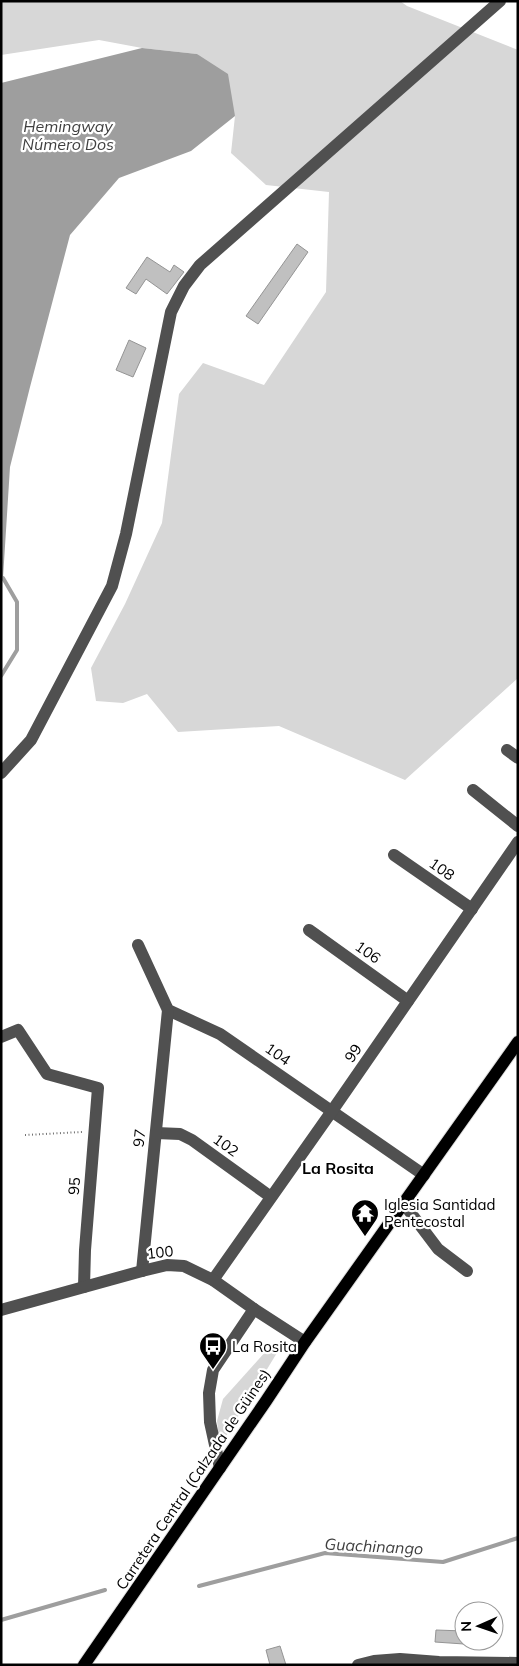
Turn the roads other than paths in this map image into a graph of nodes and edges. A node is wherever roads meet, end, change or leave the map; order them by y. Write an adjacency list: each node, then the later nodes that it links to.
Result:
1 (500, 1): 4 (street)
2 (507, 750): 3 (street)
3 (518, 758)
4 (1, 773)
5 (473, 790): 6 (street)
6 (518, 826)
7 (518, 842): 9 (street, 99)
8 (394, 855): 9 (street, 108)
9 (472, 909): 12 (street, 99)
10 (309, 930): 12 (street, 106)
11 (138, 945): 13 (street)
12 (408, 1001): 16 (street, 99)
13 (168, 1010): 16 (street, 104); 17 (street, 97)
14 (1, 1037): 24 (street, 95)
15 (518, 1042): 18 (main road, Carretera Central (Calzada de Güines))
16 (332, 1111): 18 (street, 104); 19 (street, 99)
17 (156, 1133): 19 (street, 102); 21 (street, 97)
18 (424, 1175): 20 (main road, Carretera Central (Calzada de Güines))
19 (271, 1198): 23 (street, 99)
20 (404, 1204): 22 (street); 27 (main road, Carretera Central (Calzada de Güines))
21 (142, 1271): 23 (street, 100); 24 (street, 100)
22 (467, 1271)
23 (213, 1280): 25 (street, 100)
24 (84, 1287): 26 (street, 100)
25 (254, 1309): 27 (street, 100); 28 (street)
26 (1, 1310)
27 (305, 1342): 28 (main road, Carretera Central (Calzada de Güines))
28 (220, 1468): 31 (main road, Carretera Central (Calzada de Güines))
29 (437, 1663): 30 (street); 32 (street)
30 (518, 1663)
31 (84, 1665)
32 (358, 1665)

